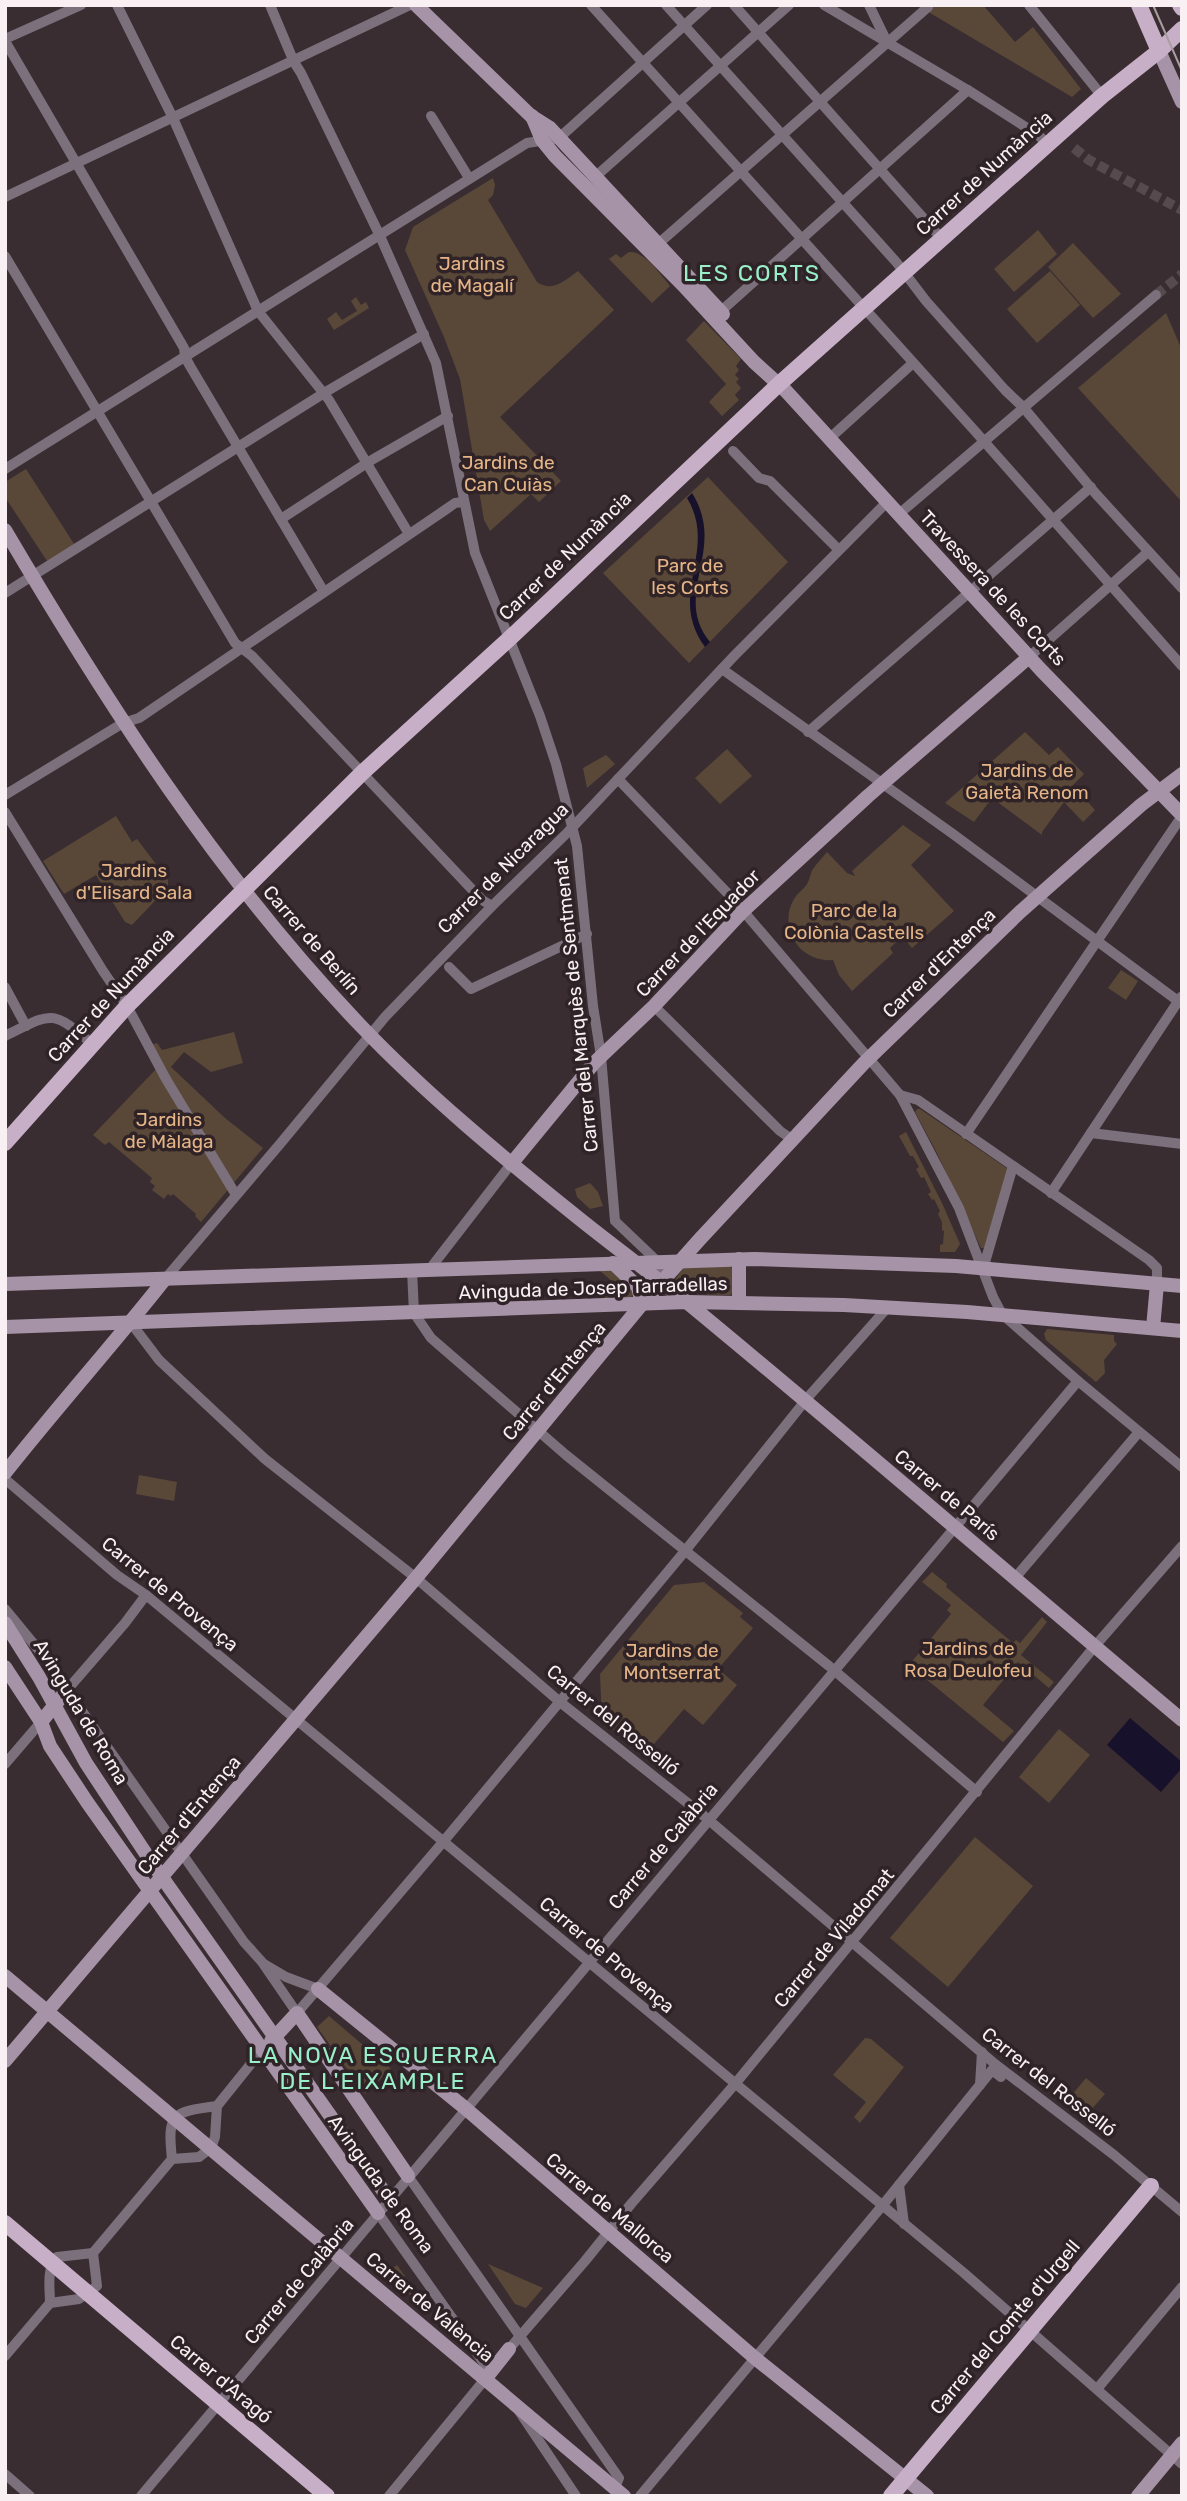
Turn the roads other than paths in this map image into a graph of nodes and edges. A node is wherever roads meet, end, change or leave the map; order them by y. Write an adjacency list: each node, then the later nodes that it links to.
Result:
1 (81, 5): 19 (street)
2 (117, 5): 32 (street)
3 (270, 5): 22 (street, Carrer del Marquès de Sentmenat)
4 (410, 5): 22 (street)
5 (416, 5): 31 (main road, Travessera de les Corts)
6 (591, 5): 23 (street)
7 (666, 5): 16 (street)
8 (707, 5): 16 (street)
9 (734, 5): 18 (street)
10 (789, 5): 18 (street)
11 (824, 5): 20 (street)
12 (869, 5): 20 (street)
13 (1029, 5): 26 (street)
14 (1139, 5): 21 (main road)
15 (926, 6): 20 (street)
16 (684, 25): 23 (street); 24 (street)
17 (1182, 29): 21 (main road, Carrer de Numància)
18 (758, 32): 24 (street); 29 (street)
19 (5, 40): 37 (street)
20 (887, 43): 25 (street); 29 (street)
21 (1159, 51): 26 (main road, Carrer de Numància); 27 (main road)
22 (294, 62): 32 (street); 44 (street, Carrer del Marquès de Sentmenat)
23 (642, 62): 28 (street); 34 (street)
24 (721, 66): 28 (street); 33 (street)
25 (968, 90): 36 (street); 38 (street)
26 (1102, 96): 36 (main road, Carrer de Numància)
27 (1182, 102)
28 (679, 103): 39 (street); 40 (street)
29 (820, 103): 33 (street); 38 (street)
30 (430, 116): 41 (street)
31 (532, 116): 34 (main road, Travessera de les Corts); 35 (main road, Travessera de les Corts)
32 (173, 118): 37 (street); 52 (street)
33 (783, 136): 39 (street); 43 (street)
34 (559, 138): 35 (street); 40 (main road, Travessera de les Corts)
35 (542, 140): 41 (street); 57 (main road, Travessera de les Corts)
36 (1048, 144): 45 (main road, Carrer de Numància)
37 (77, 164): 42 (street); 55 (street)
38 (880, 169): 43 (street); 45 (street)
39 (740, 173): 46 (street); 47 (street)
40 (595, 177): 47 (main road, Travessera de les Corts)
41 (469, 178): 44 (street)
42 (5, 197)
43 (842, 204): 46 (street); 49 (street)
44 (380, 236): 52 (street); 54 (street, Carrer del Marquès de Sentmenat)
45 (942, 239): 49 (main road, Carrer de Numància)
46 (801, 240): 51 (street); 53 (street)
47 (658, 244): 53 (main road, Travessera de les Corts)
48 (5, 256): 60 (street)
49 (904, 272): 51 (main road, Carrer de Numància); 59 (street)
50 (1156, 295): 59 (street)
51 (864, 309): 56 (street); 57 (main road, Carrer de Numància)
52 (258, 312): 55 (street); 58 (street)
53 (720, 312): 57 (main road, Travessera de les Corts)
54 (424, 334): 58 (street); 61 (street, Carrer del Marquès de Sentmenat)
55 (185, 357): 60 (street); 64 (street)
56 (913, 363): 62 (street); 63 (street)
57 (779, 384): 62 (main road, Travessera de les Corts); 85 (main road, Carrer de Numància)
58 (324, 394): 64 (street); 66 (street)
59 (1023, 407): 63 (street); 68 (street)
60 (97, 412): 67 (street); 69 (street)
61 (448, 415): 66 (street); 71 (street, Carrer del Marquès de Sentmenat)
62 (830, 438): 70 (main road, Travessera de les Corts)
63 (983, 441): 72 (street); 74 (street)
64 (239, 447): 69 (street); 73 (street)
65 (733, 451): 77 (street)
66 (367, 464): 73 (street); 76 (street)
67 (5, 469)
68 (1091, 487): 74 (street); 78 (street)
69 (150, 501): 79 (street); 86 (street)
70 (888, 501): 72 (main road, Travessera de les Corts); 77 (street, Carrer de Nicaragua)
71 (463, 502): 76 (street); 85 (street, Carrer del Marquès de Sentmenat)
72 (899, 514): 82 (main road, Travessera de les Corts)
73 (281, 519): 83 (street)
74 (1053, 521): 80 (street); 82 (street)
75 (5, 530): 79 (main road, Carrer de Berlín)
76 (409, 534): 83 (street)
77 (838, 549): 89 (street, Carrer de Nicaragua)
78 (1148, 552): 80 (street); 81 (street)
79 (34, 575): 84 (street); 90 (main road, Carrer de Berlín)
80 (1110, 586): 87 (street); 88 (street)
81 (1182, 588)
82 (969, 591): 87 (main road, Travessera de les Corts); 91 (street)
83 (324, 592): 86 (street)
84 (5, 593)
85 (509, 639): 92 (main road, Carrer de Numància); 100 (street, Carrer del Marquès de Sentmenat)
86 (242, 649): 90 (street); 92 (street)
87 (1029, 657): 95 (main road, Carrer de l'Equador); 96 (main road, Travessera de les Corts)
88 (1182, 666)
89 (722, 669): 91 (street); 94 (street, Carrer de Nicaragua)
90 (123, 723): 97 (street); 101 (main road, Carrer de Berlín)
91 (808, 732): 95 (street)
92 (363, 772): 101 (main road, Carrer de Numància); 103 (street)
93 (1182, 774): 96 (main road, Carrer d'Entença)
94 (618, 779): 100 (street, Carrer de Nicaragua); 104 (street)
95 (882, 784): 102 (street); 104 (main road, Carrer de l'Equador)
96 (1160, 791): 99 (main road, Travessera de les Corts); 102 (main road, Carrer d'Entença)
97 (5, 795)
98 (5, 812): 110 (street)
99 (1182, 816): 106 (street)
100 (572, 827): 103 (street, Carrer de Nicaragua); 105 (street, Carrer del Marquès de Sentmenat)
101 (244, 889): 110 (main road, Carrer de Numància); 113 (main road, Carrer de Berlín)
102 (1037, 896): 106 (street); 117 (main road, Carrer d'Entença)
103 (492, 906): 113 (street, Carrer de Nicaragua)
104 (743, 911): 111 (main road, Carrer de l'Equador); 117 (street)
105 (587, 934): 107 (street); 116 (street, Carrer del Marquès de Sentmenat)
106 (1095, 941): 109 (street); 120 (street)
107 (449, 967)
108 (5, 987): 112 (street)
109 (1180, 998): 119 (street)
110 (127, 1006): 115 (main road, Carrer de Numància); 127 (street)
111 (654, 1006): 116 (main road, Carrer de l'Equador); 121 (street)
112 (26, 1026): 114 (street); 115 (street)
113 (369, 1034): 124 (main road, Carrer de Berlín); 127 (street, Carrer de Nicaragua)
114 (5, 1036)
115 (92, 1044): 122 (main road, Carrer de Numància)
116 (601, 1056): 124 (main road, Carrer de l'Equador); 128 (street, Carrer del Marquès de Sentmenat)
117 (870, 1058): 118 (street); 121 (main road, Carrer d'Entença)
118 (900, 1095): 120 (street); 138 (street)
119 (1091, 1133): 123 (street); 126 (street)
120 (966, 1135): 125 (street)
121 (793, 1140): 130 (main road, Carrer d'Entença)
122 (5, 1143)
123 (1182, 1144)
124 (511, 1164): 129 (main road, Carrer de Berlín); 137 (street, Carrer de l'Equador)
125 (1013, 1166): 126 (street); 138 (street)
126 (1051, 1193): 143 (street)
127 (236, 1195): 140 (street, Carrer de Nicaragua)
128 (615, 1221): 129 (street); 134 (street)
129 (597, 1231): 135 (main road, Carrer de Berlín)
130 (700, 1239): 132 (main road, Carrer d'Entença); 133 (main road)
131 (739, 1259): 133 (main road, Avinguda de Josep Tarradellas); 138 (main road, Avinguda de Josep Tarradellas); 146 (main road)
132 (682, 1260): 133 (main road, Avinguda de Josep Tarradellas); 134 (main road, Avinguda de Josep Tarradellas); 141 (main road, Carrer d'Entença)
133 (716, 1260)
134 (657, 1261): 135 (main road, Avinguda de Josep Tarradellas); 141 (street)
135 (637, 1262): 136 (main road, Avinguda de Josep Tarradellas); 141 (main road, Avinguda de Josep Tarradellas)
136 (613, 1263): 137 (main road, Avinguda de Josep Tarradellas); 147 (main road)
137 (429, 1269): 139 (main road, Avinguda de Josep Tarradellas)
138 (983, 1269): 143 (main road, Avinguda de Josep Tarradellas); 150 (street)
139 (412, 1270): 140 (main road, Avinguda de Josep Tarradellas); 149 (street)
140 (165, 1279): 142 (main road, Avinguda de Josep Tarradellas); 151 (main road)
141 (662, 1282): 145 (main road); 147 (main road, Carrer d'Entença)
142 (5, 1284)
143 (1157, 1284): 144 (main road, Avinguda de Josep Tarradellas); 153 (main road)
144 (1182, 1286)
145 (687, 1302): 146 (main road, Avinguda de Josep Tarradellas); 147 (main road, Avinguda de Josep Tarradellas); 156 (main road, Carrer de París)
146 (739, 1303): 148 (main road, Avinguda de Josep Tarradellas)
147 (642, 1304): 149 (main road, Avinguda de Josep Tarradellas); 157 (main road, Carrer d'Entença)
148 (888, 1307): 150 (main road, Avinguda de Josep Tarradellas); 156 (street)
149 (414, 1313): 151 (main road, Avinguda de Josep Tarradellas); 157 (street)
150 (1002, 1314): 153 (main road, Avinguda de Josep Tarradellas); 155 (street)
151 (131, 1323): 152 (main road, Avinguda de Josep Tarradellas); 160 (main road); 165 (street, Carrer del Rosselló)
152 (5, 1327)
153 (1153, 1328): 154 (main road, Avinguda de Josep Tarradellas)
154 (1182, 1331)
155 (1077, 1381): 158 (street); 162 (street, Carrer de Calàbria)
156 (805, 1401): 162 (main road, Carrer de París); 164 (street)
157 (538, 1431): 164 (street); 165 (main road, Carrer d'Entença)
158 (1139, 1432): 159 (street); 166 (street)
159 (1182, 1467)
160 (5, 1473)
161 (5, 1479): 167 (street, Carrer de Provença)
162 (956, 1527): 166 (main road, Carrer de París); 172 (street, Carrer de Calàbria)
163 (1182, 1546): 170 (street, Carrer de Viladomat)
164 (685, 1551): 172 (street); 174 (street)
165 (416, 1578): 174 (street, Carrer del Rosselló); 176 (main road, Carrer d'Entença)
166 (1015, 1578): 170 (main road, Carrer de París)
167 (146, 1595): 173 (street); 176 (street, Carrer de Provença)
168 (5, 1609): 173 (street, Avinguda de Roma)
169 (5, 1623): 175 (main road, Avinguda de Roma)
170 (1095, 1646): 177 (main road, Carrer de París); 180 (street, Carrer de Viladomat)
171 (5, 1667): 178 (main road, Avinguda de Roma)
172 (834, 1671): 180 (street); 181 (street, Carrer de Calàbria)
173 (67, 1690): 175 (main road); 183 (street, Avinguda de Roma)
174 (560, 1702): 181 (street, Carrer del Rosselló); 182 (street)
175 (54, 1705): 178 (main road); 184 (main road, Avinguda de Roma)
176 (295, 1719): 182 (street, Carrer de Provença); 183 (main road, Carrer d'Entença)
177 (1182, 1720)
178 (41, 1722): 179 (street); 185 (main road, Avinguda de Roma)
179 (5, 1764)
180 (977, 1792): 186 (street, Carrer de Viladomat)
181 (708, 1820): 186 (street, Carrer del Rosselló); 188 (street, Carrer de Calàbria)
182 (443, 1842): 188 (street, Carrer de Provença); 190 (street)
183 (181, 1852): 184 (main road, Carrer d'Entença); 187 (street, Avinguda de Roma)
184 (161, 1876): 185 (main road, Carrer d'Entença); 193 (main road, Avinguda de Roma)
185 (149, 1891): 191 (main road, Carrer d'Entença); 194 (main road, Avinguda de Roma)
186 (853, 1941): 195 (street, Carrer del Rosselló); 198 (street, Carrer de Viladomat)
187 (262, 1962): 190 (street, Carrer de Mallorca); 192 (street, Avinguda de Roma)
188 (589, 1962): 198 (street, Carrer de Provença); 202 (street, Carrer de Calàbria)
189 (5, 1976): 191 (main road, Carrer de València)
190 (318, 1989): 192 (street); 202 (main road, Carrer de Mallorca)
191 (47, 2011): 196 (main road, Carrer d'Entença); 203 (main road, Carrer de València)
192 (297, 2013): 193 (main road); 206 (main road)
193 (275, 2037): 194 (main road); 209 (main road, Avinguda de Roma)
194 (262, 2050): 201 (street); 212 (main road, Avinguda de Roma)
195 (978, 2052): 197 (street); 199 (street); 208 (street, Carrer del Rosselló)
196 (5, 2061)
197 (992, 2070): 199 (street); 200 (street)
198 (735, 2084): 210 (street, Carrer de Provença); 215 (street, Carrer de Viladomat)
199 (980, 2085): 207 (street)
200 (1023, 2093)
201 (217, 2106): 203 (street); 204 (street)
202 (465, 2108): 206 (street, Carrer de Calàbria); 215 (main road, Carrer de Mallorca)
203 (175, 2118): 204 (main road, Carrer de València); 205 (street)
204 (213, 2143): 205 (street); 217 (main road, Carrer de València)
205 (172, 2160): 216 (street)
206 (408, 2176): 209 (street, Carrer de Calàbria); 223 (street, Avinguda de Roma)
207 (899, 2185): 210 (street); 214 (street)
208 (1151, 2186): 211 (street, Carrer del Rosselló); 222 (main road, Carrer del Comte d'Urgell)
209 (389, 2199): 212 (street, Carrer de Calàbria)
210 (882, 2206): 214 (street, Carrer de Provença); 226 (street)
211 (1182, 2212)
212 (378, 2213): 217 (street, Carrer de Calàbria); 227 (street, Avinguda de Roma)
213 (5, 2223): 218 (main road, Carrer d'Aragó)
214 (904, 2224): 222 (street, Carrer de Provença)
215 (608, 2231): 223 (street, Carrer de Viladomat); 226 (main road, Carrer de Mallorca)
216 (93, 2253): 218 (street); 220 (street)
217 (341, 2258): 227 (main road, Carrer de València); 230 (street, Carrer de Calàbria)
218 (60, 2259): 220 (main road, Carrer d'Aragó); 221 (street)
219 (1182, 2287): 228 (street)
220 (89, 2292): 221 (street); 230 (main road, Carrer d'Aragó)
221 (50, 2303): 225 (street)
222 (1029, 2331): 228 (street, Carrer de Provença); 234 (main road, Carrer del Comte d'Urgell)
223 (521, 2335): 224 (street, Carrer de Viladomat); 235 (street, Avinguda de Roma)
224 (509, 2348): 227 (main road)
225 (5, 2356)
226 (755, 2358): 234 (main road, Carrer de Mallorca); 241 (street)
227 (486, 2378): 229 (main road, Carrer de València); 239 (street)
228 (1097, 2389): 232 (street, Carrer de Provença)
229 (514, 2402): 235 (main road, Carrer de València); 240 (street)
230 (219, 2405): 237 (street, Carrer de Calàbria); 238 (main road, Carrer d'Aragó)
231 (1182, 2443): 232 (main road)
232 (1177, 2460): 244 (main road)
233 (5, 2474): 236 (street)
234 (905, 2478): 242 (main road, Carrer del Comte d'Urgell); 243 (main road, Carrer de Mallorca)
235 (619, 2492)
236 (30, 2496)
237 (141, 2496)
238 (327, 2496)
239 (389, 2496)
240 (576, 2496)
241 (640, 2496)
242 (891, 2496)
243 (927, 2496)
244 (1138, 2496)

